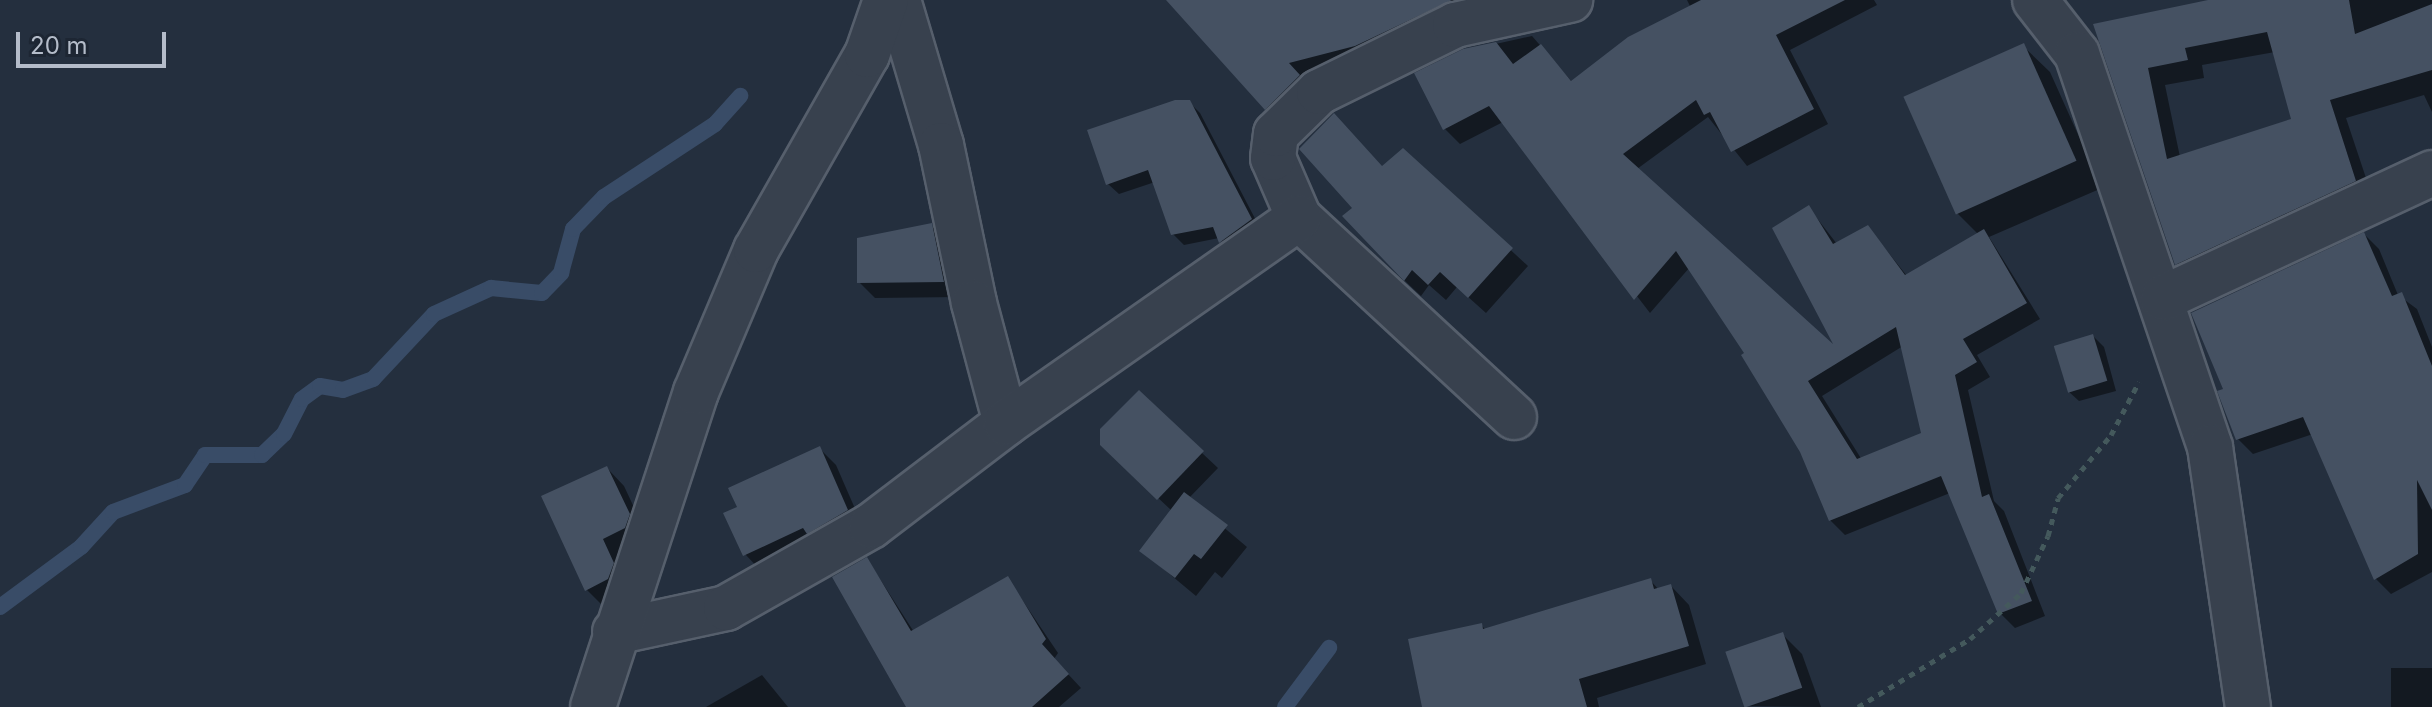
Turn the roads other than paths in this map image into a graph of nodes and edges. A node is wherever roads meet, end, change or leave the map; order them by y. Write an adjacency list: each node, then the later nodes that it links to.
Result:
1 (886, 0): 10 (street)
2 (898, 0): 9 (street)
3 (1570, 0): 6 (street)
4 (2035, 0): 7 (street)
5 (2432, 173): 7 (street)
6 (1299, 218): 8 (street); 9 (street)
7 (2163, 298): 12 (street)
8 (1514, 417)
9 (1006, 423): 10 (street)
10 (615, 632): 11 (street)
11 (593, 707)
12 (2248, 707)

